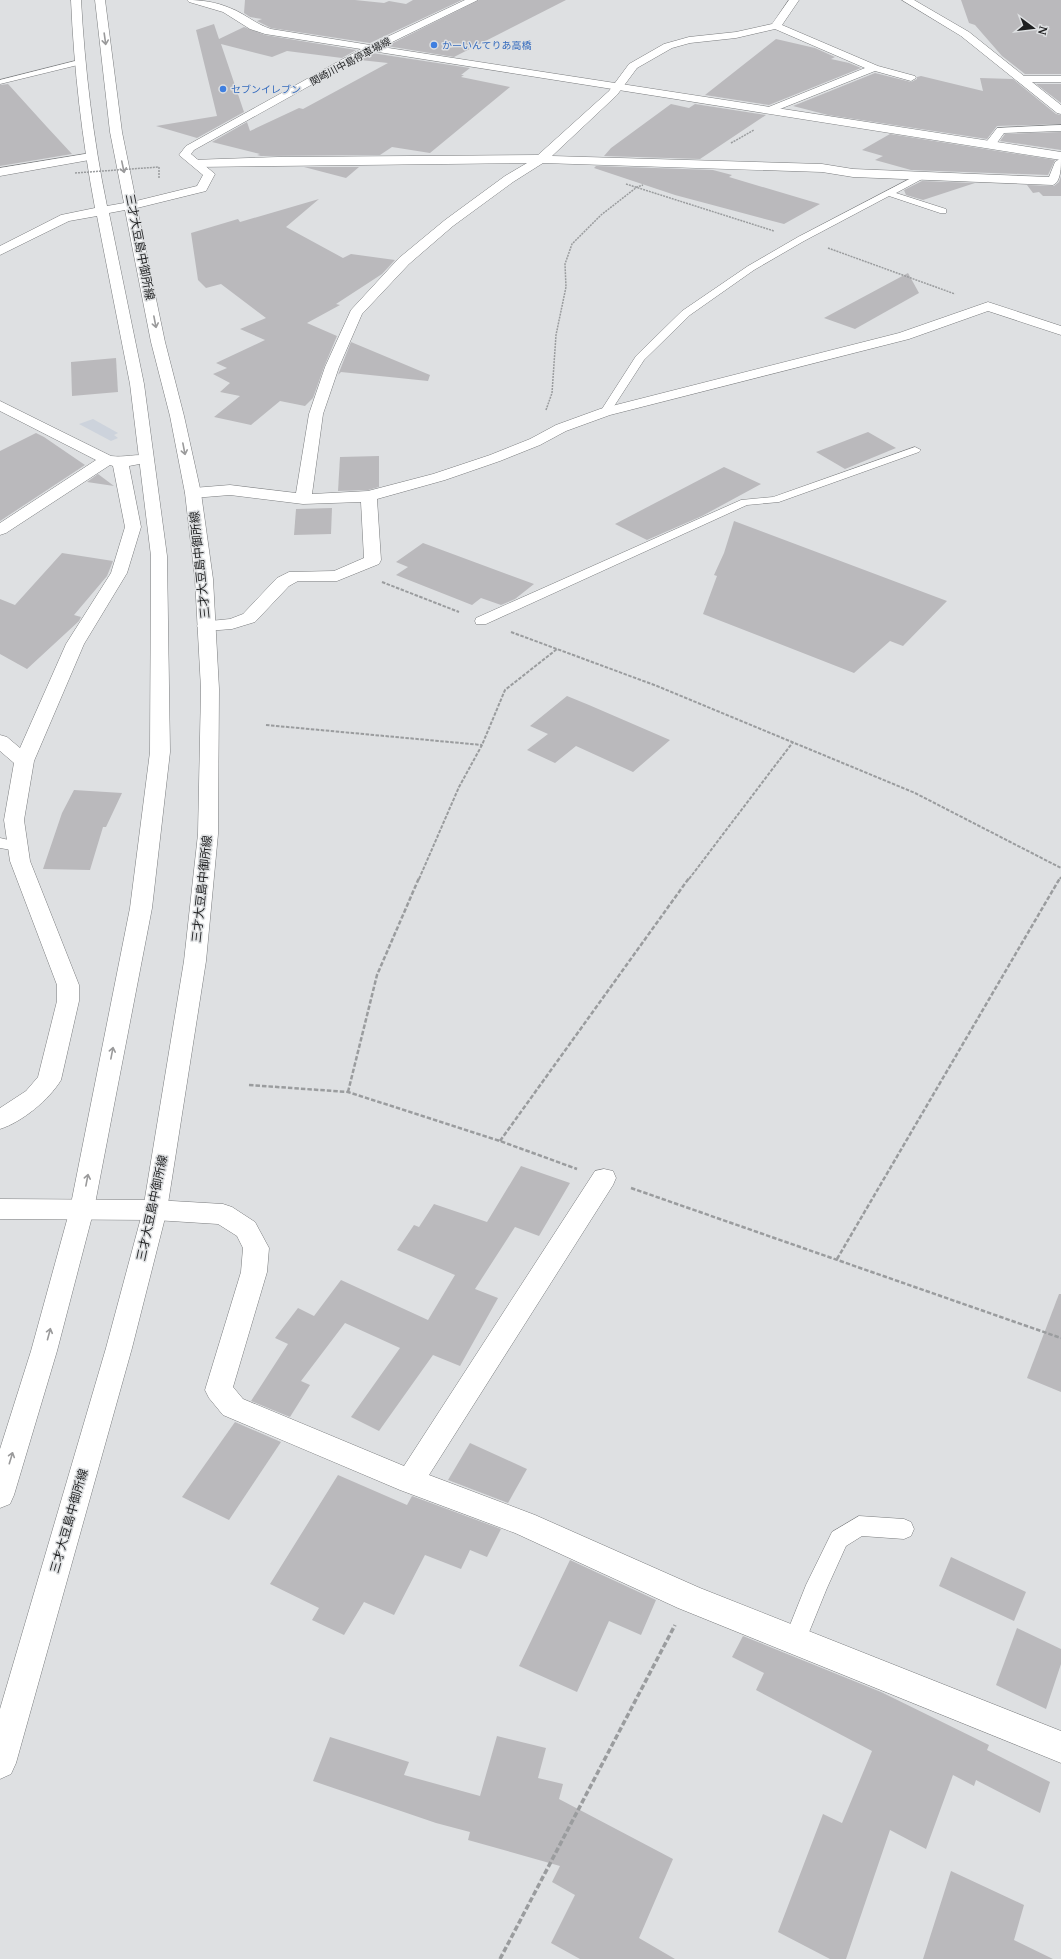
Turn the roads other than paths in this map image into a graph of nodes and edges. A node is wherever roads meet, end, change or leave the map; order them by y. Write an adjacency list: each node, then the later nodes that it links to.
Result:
1 (76, 0): 9 (street)
2 (100, 0): 28 (street, 三才大豆島中御所線, one-way to 28)
3 (192, 0): 8 (street)
4 (473, 0): 8 (street, 関崎川中島停車場線)
5 (794, 0): 7 (street)
6 (907, 0): 12 (street)
7 (776, 26): 10 (street); 15 (street)
8 (370, 49): 15 (street); 24 (street, 関崎川中島停車場線)
9 (78, 62): 14 (lane); 21 (street)
10 (874, 68): 11 (street); 16 (street)
11 (911, 78)
12 (1020, 79): 13 (street); 17 (street)
13 (1061, 79)
14 (0, 82)
15 (619, 87): 16 (street); 22 (street)
16 (770, 110): 19 (street)
17 (1061, 111)
18 (1061, 128): 19 (street)
19 (990, 145): 20 (street)
20 (1061, 156)
21 (91, 157): 25 (street); 29 (street)
22 (541, 159): 24 (street); 26 (street); 40 (street)
23 (1061, 162): 26 (street)
24 (196, 163): 28 (street, 関崎川中島停車場線)
25 (0, 172)
26 (922, 176): 27 (lane)
27 (888, 193): 30 (lane); 34 (lane)
28 (132, 205): 29 (street, 関崎川中島停車場線); 38 (street, 三才大豆島中御所線, one-way to 38)
29 (103, 210): 31 (street, 関崎川中島停車場線); 36 (street)
30 (943, 211)
31 (0, 251)
32 (1061, 331): 34 (street)
33 (0, 405): 37 (street)
34 (604, 412): 39 (street)
35 (915, 450): 42 (lane)
36 (145, 459): 37 (street); 50 (street, one-way to 36)
37 (113, 461): 41 (street); 45 (street)
38 (192, 493): 40 (street); 43 (street, 三才大豆島中御所線)
39 (369, 496): 40 (street); 43 (street)
40 (303, 499)
41 (0, 530)
42 (481, 621)
43 (206, 626): 51 (street, 三才大豆島中御所線)
44 (0, 741): 45 (street)
45 (24, 761): 46 (street)
46 (9, 845): 47 (street)
47 (0, 1120)
48 (604, 1178): 52 (street)
49 (0, 1209): 50 (street)
50 (82, 1209): 51 (street); 53 (street, one-way to 50)
51 (155, 1210): 52 (street); 57 (street, 三才大豆島中御所線)
52 (410, 1481): 55 (street)
53 (0, 1495)
54 (904, 1529): 55 (lane)
55 (795, 1640): 56 (street)
56 (1061, 1747)
57 (0, 1763)

